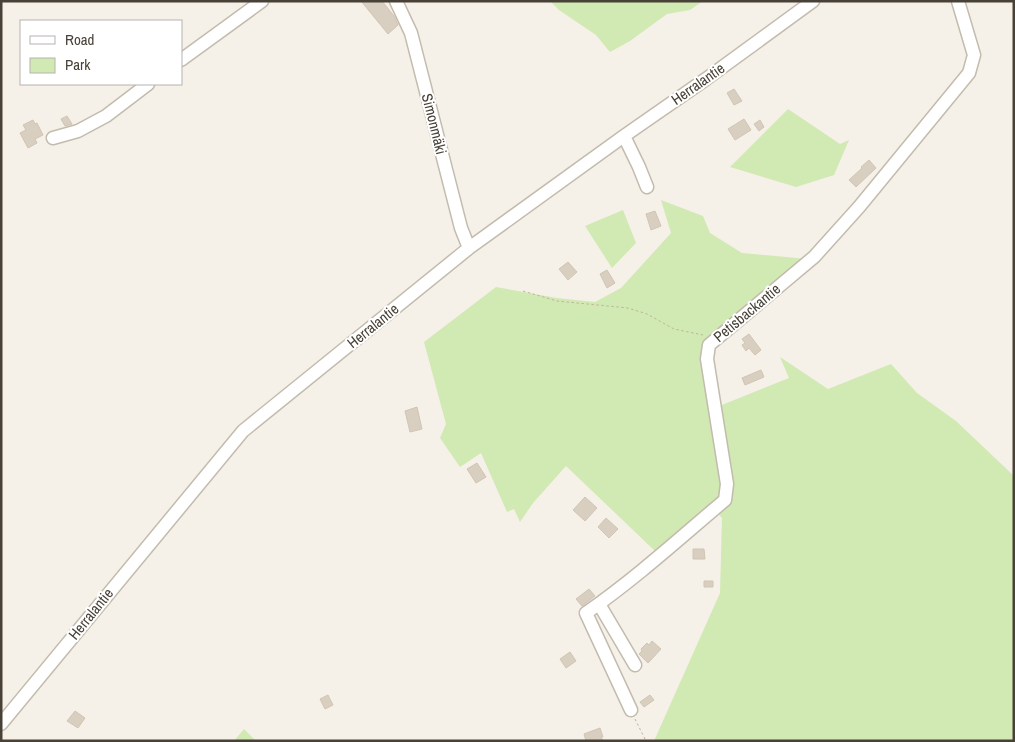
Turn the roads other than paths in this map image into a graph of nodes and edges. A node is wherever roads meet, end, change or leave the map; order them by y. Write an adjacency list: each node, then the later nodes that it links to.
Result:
1 (262, 1): 5 (street)
2 (396, 1): 10 (street, Simonmäki)
3 (813, 1): 7 (street, Herralantie)
4 (958, 1): 11 (street, Petisbackantie)
5 (182, 59)
6 (147, 85): 8 (street)
7 (624, 136): 9 (street); 10 (street, Herralantie)
8 (53, 138)
9 (647, 188)
10 (469, 248): 14 (street, Herralantie)
11 (599, 604): 12 (street); 13 (street, Petisbackantie)
12 (635, 665)
13 (631, 710)
14 (1, 724)

